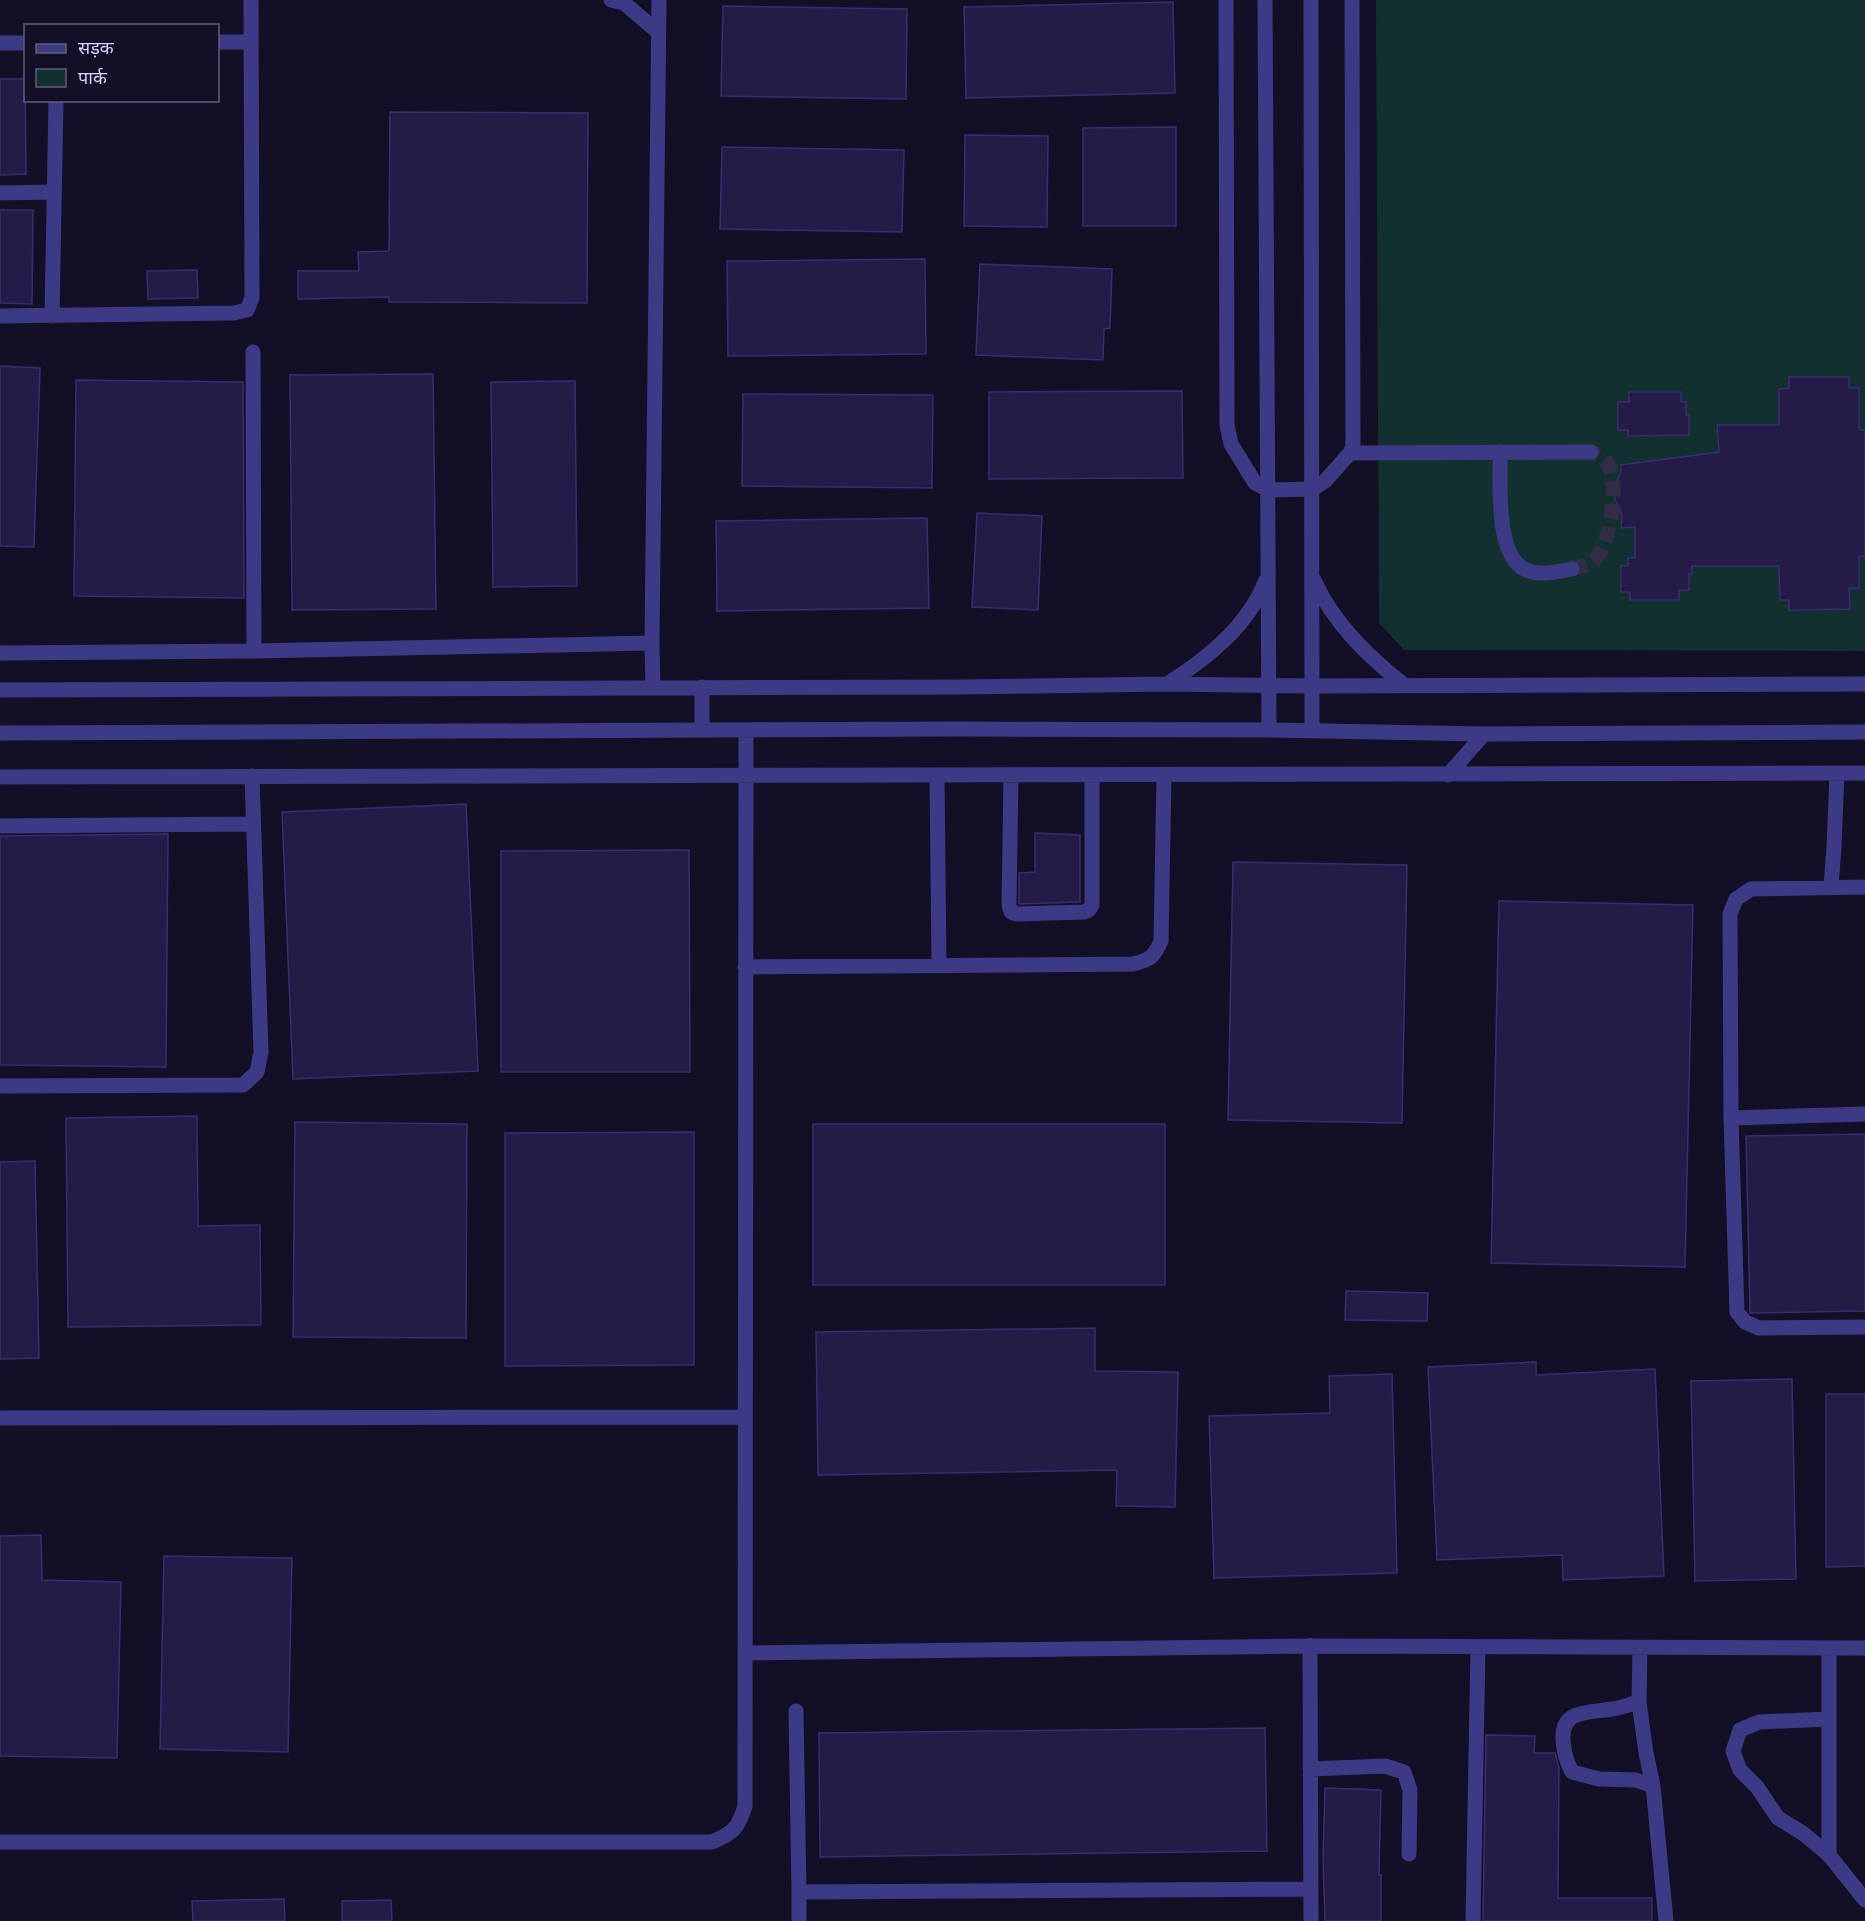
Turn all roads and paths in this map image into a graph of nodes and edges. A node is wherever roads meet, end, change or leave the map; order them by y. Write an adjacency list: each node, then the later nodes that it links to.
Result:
1 (250, 0): 10 (street)
2 (611, 0): 8 (street)
3 (659, 0): 8 (street)
4 (1226, 0): 23 (street)
5 (1265, 0): 23 (street)
6 (1311, 0): 22 (street)
7 (1352, 0): 21 (street)
8 (658, 32): 27 (street)
9 (219, 42): 10 (street)
10 (251, 42): 17 (street)
11 (0, 43): 12 (street)
12 (24, 43)
13 (56, 102): 14 (street)
14 (54, 192): 15 (street); 17 (street)
15 (0, 193)
16 (0, 316): 17 (street)
17 (52, 316)
18 (253, 352): 28 (street)
19 (1500, 452): 20 (street); 21 (street); 24 (street)
20 (1591, 452)
21 (1350, 453): 22 (street)
22 (1313, 489): 23 (street); 26 (street)
23 (1268, 490): 25 (street)
24 (1572, 569)
25 (1269, 574): 30 (street); 33 (street)
26 (1312, 574): 32 (street); 34 (street)
27 (652, 644): 28 (street); 36 (street)
28 (254, 651): 29 (street)
29 (0, 653)
30 (1167, 684): 33 (street); 35 (street)
31 (1865, 684): 32 (street)
32 (1404, 685): 34 (street)
33 (1269, 686): 34 (street); 40 (street)
34 (1311, 686): 41 (street)
35 (702, 687): 36 (street); 38 (street)
36 (653, 688): 37 (street)
37 (0, 690)
38 (702, 730): 39 (street); 43 (street)
39 (746, 730): 40 (street); 47 (street)
40 (1269, 730): 41 (street)
41 (1312, 731): 44 (street)
42 (1865, 732): 44 (street)
43 (0, 733)
44 (1484, 734): 52 (street)
45 (1837, 773): 46 (street); 52 (street); 57 (street)
46 (1865, 773)
47 (746, 775): 48 (street); 53 (street); 60 (street)
48 (937, 775): 49 (street); 59 (street)
49 (1011, 775): 50 (street); 50 (street)
50 (1092, 775): 51 (street)
51 (1164, 775): 52 (street); 59 (street)
52 (1448, 775)
53 (252, 776): 54 (street); 55 (street)
54 (0, 777)
55 (253, 824): 56 (street); 61 (street)
56 (0, 826)
57 (1831, 886): 58 (street); 63 (street)
58 (1865, 887)
59 (939, 966): 60 (street)
60 (745, 967): 65 (street)
61 (0, 1086)
62 (1865, 1114): 63 (street)
63 (1731, 1118): 64 (street)
64 (1865, 1327)
65 (745, 1417): 66 (street); 72 (street)
66 (0, 1418)
67 (1310, 1646): 68 (street); 72 (street); 76 (street)
68 (1478, 1647): 69 (street); 86 (street)
69 (1640, 1648): 71 (street); 73 (street)
70 (1865, 1648): 71 (street)
71 (1829, 1649): 75 (street)
72 (745, 1653): 78 (street)
73 (1640, 1702): 77 (street); 77 (street)
74 (796, 1711): 82 (street)
75 (1829, 1719): 80 (street); 80 (street)
76 (1310, 1769): 79 (street); 81 (street)
77 (1653, 1786): 87 (street)
78 (0, 1842)
79 (1409, 1854)
80 (1829, 1855): 83 (street)
81 (1310, 1889): 82 (street); 85 (street)
82 (799, 1892): 84 (street)
83 (1865, 1900)
84 (799, 1921)
85 (1311, 1921)
86 (1473, 1921)
87 (1666, 1921)

